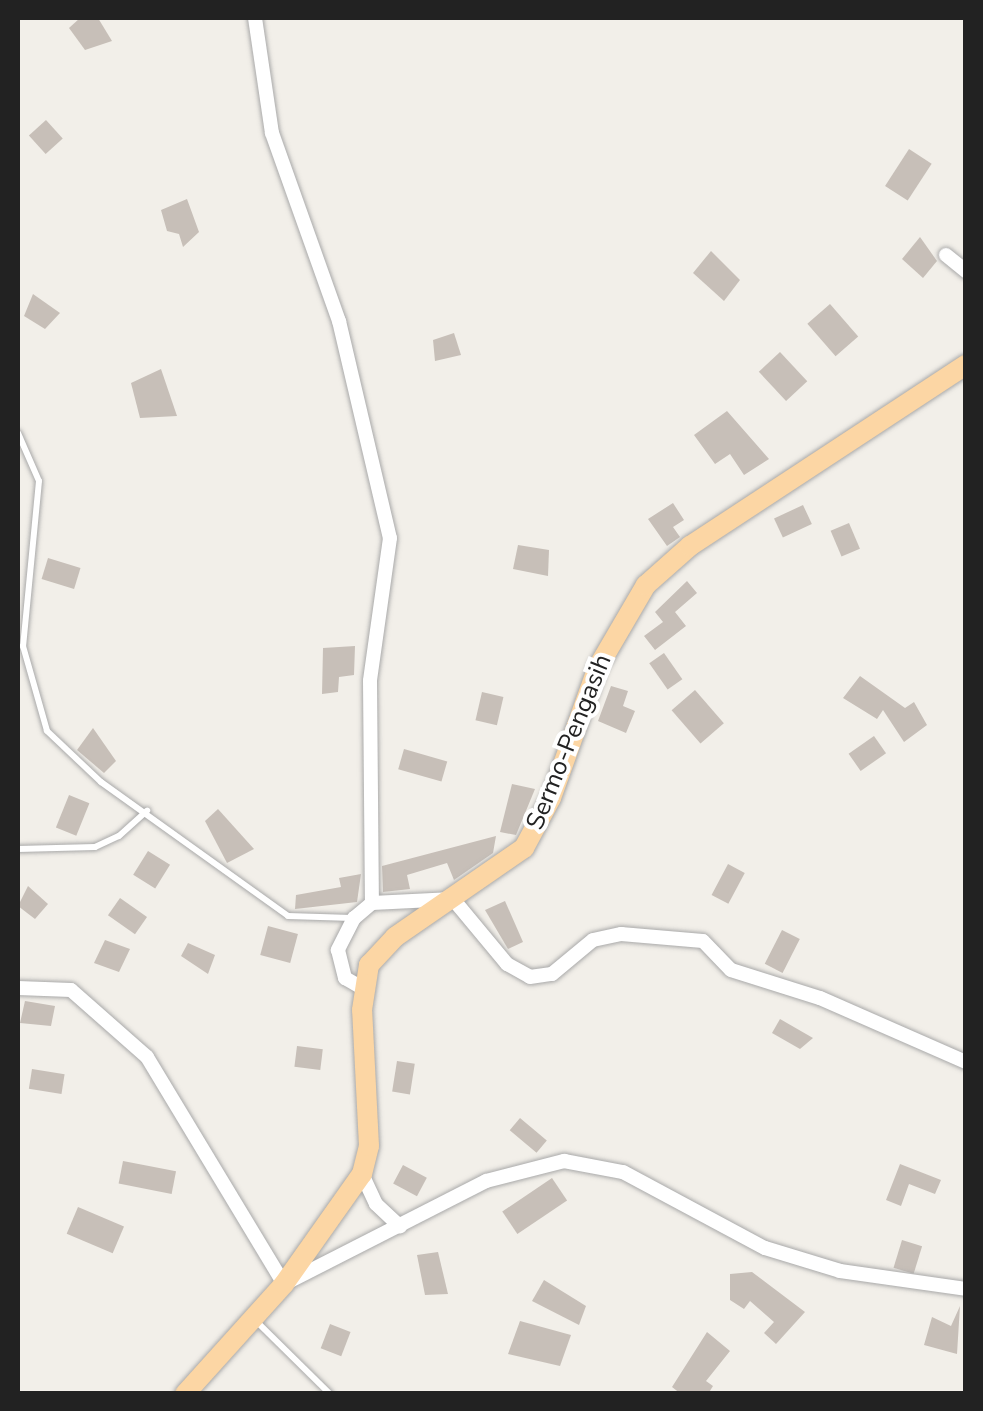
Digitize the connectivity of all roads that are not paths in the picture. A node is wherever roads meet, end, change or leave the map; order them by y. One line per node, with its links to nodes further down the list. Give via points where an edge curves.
1 (255, 18): 9 (street, via 272,132 338,321 390,538 370,681)
2 (946, 256): 3 (street)
3 (966, 271)
4 (966, 365): 8 (main road, Sermo-Pengasih, via 690,546 646,585 598,667 541,822 502,869)
5 (18, 433): 6 (lane, via 39,481 23,646 47,731 101,782)
6 (146, 811): 7 (lane, via 120,836 95,846); 10 (lane, via 288,916)
7 (18, 848)
8 (453, 900): 9 (street); 12 (main road, Sermo-Pengasih, via 379,951); 13 (street, via 507,964 530,977 552,974 593,940 621,934 703,941 731,970 820,998)
9 (372, 903): 10 (street)
10 (354, 918): 12 (street, via 338,950 339,964)
11 (18, 988): 16 (street, via 71,990 148,1057)
12 (362, 988): 14 (main road, via 370,1120)
13 (966, 1062)
14 (362, 1174): 15 (street, via 376,1204); 16 (main road)
15 (400, 1226): 16 (street); 17 (street, via 518,1168 593,1163 663,1190 703,1220 764,1248 840,1271)
16 (284, 1284): 18 (main road)
17 (966, 1289)
18 (254, 1318): 19 (main road); 20 (lane)
19 (184, 1394)
20 (330, 1394)

